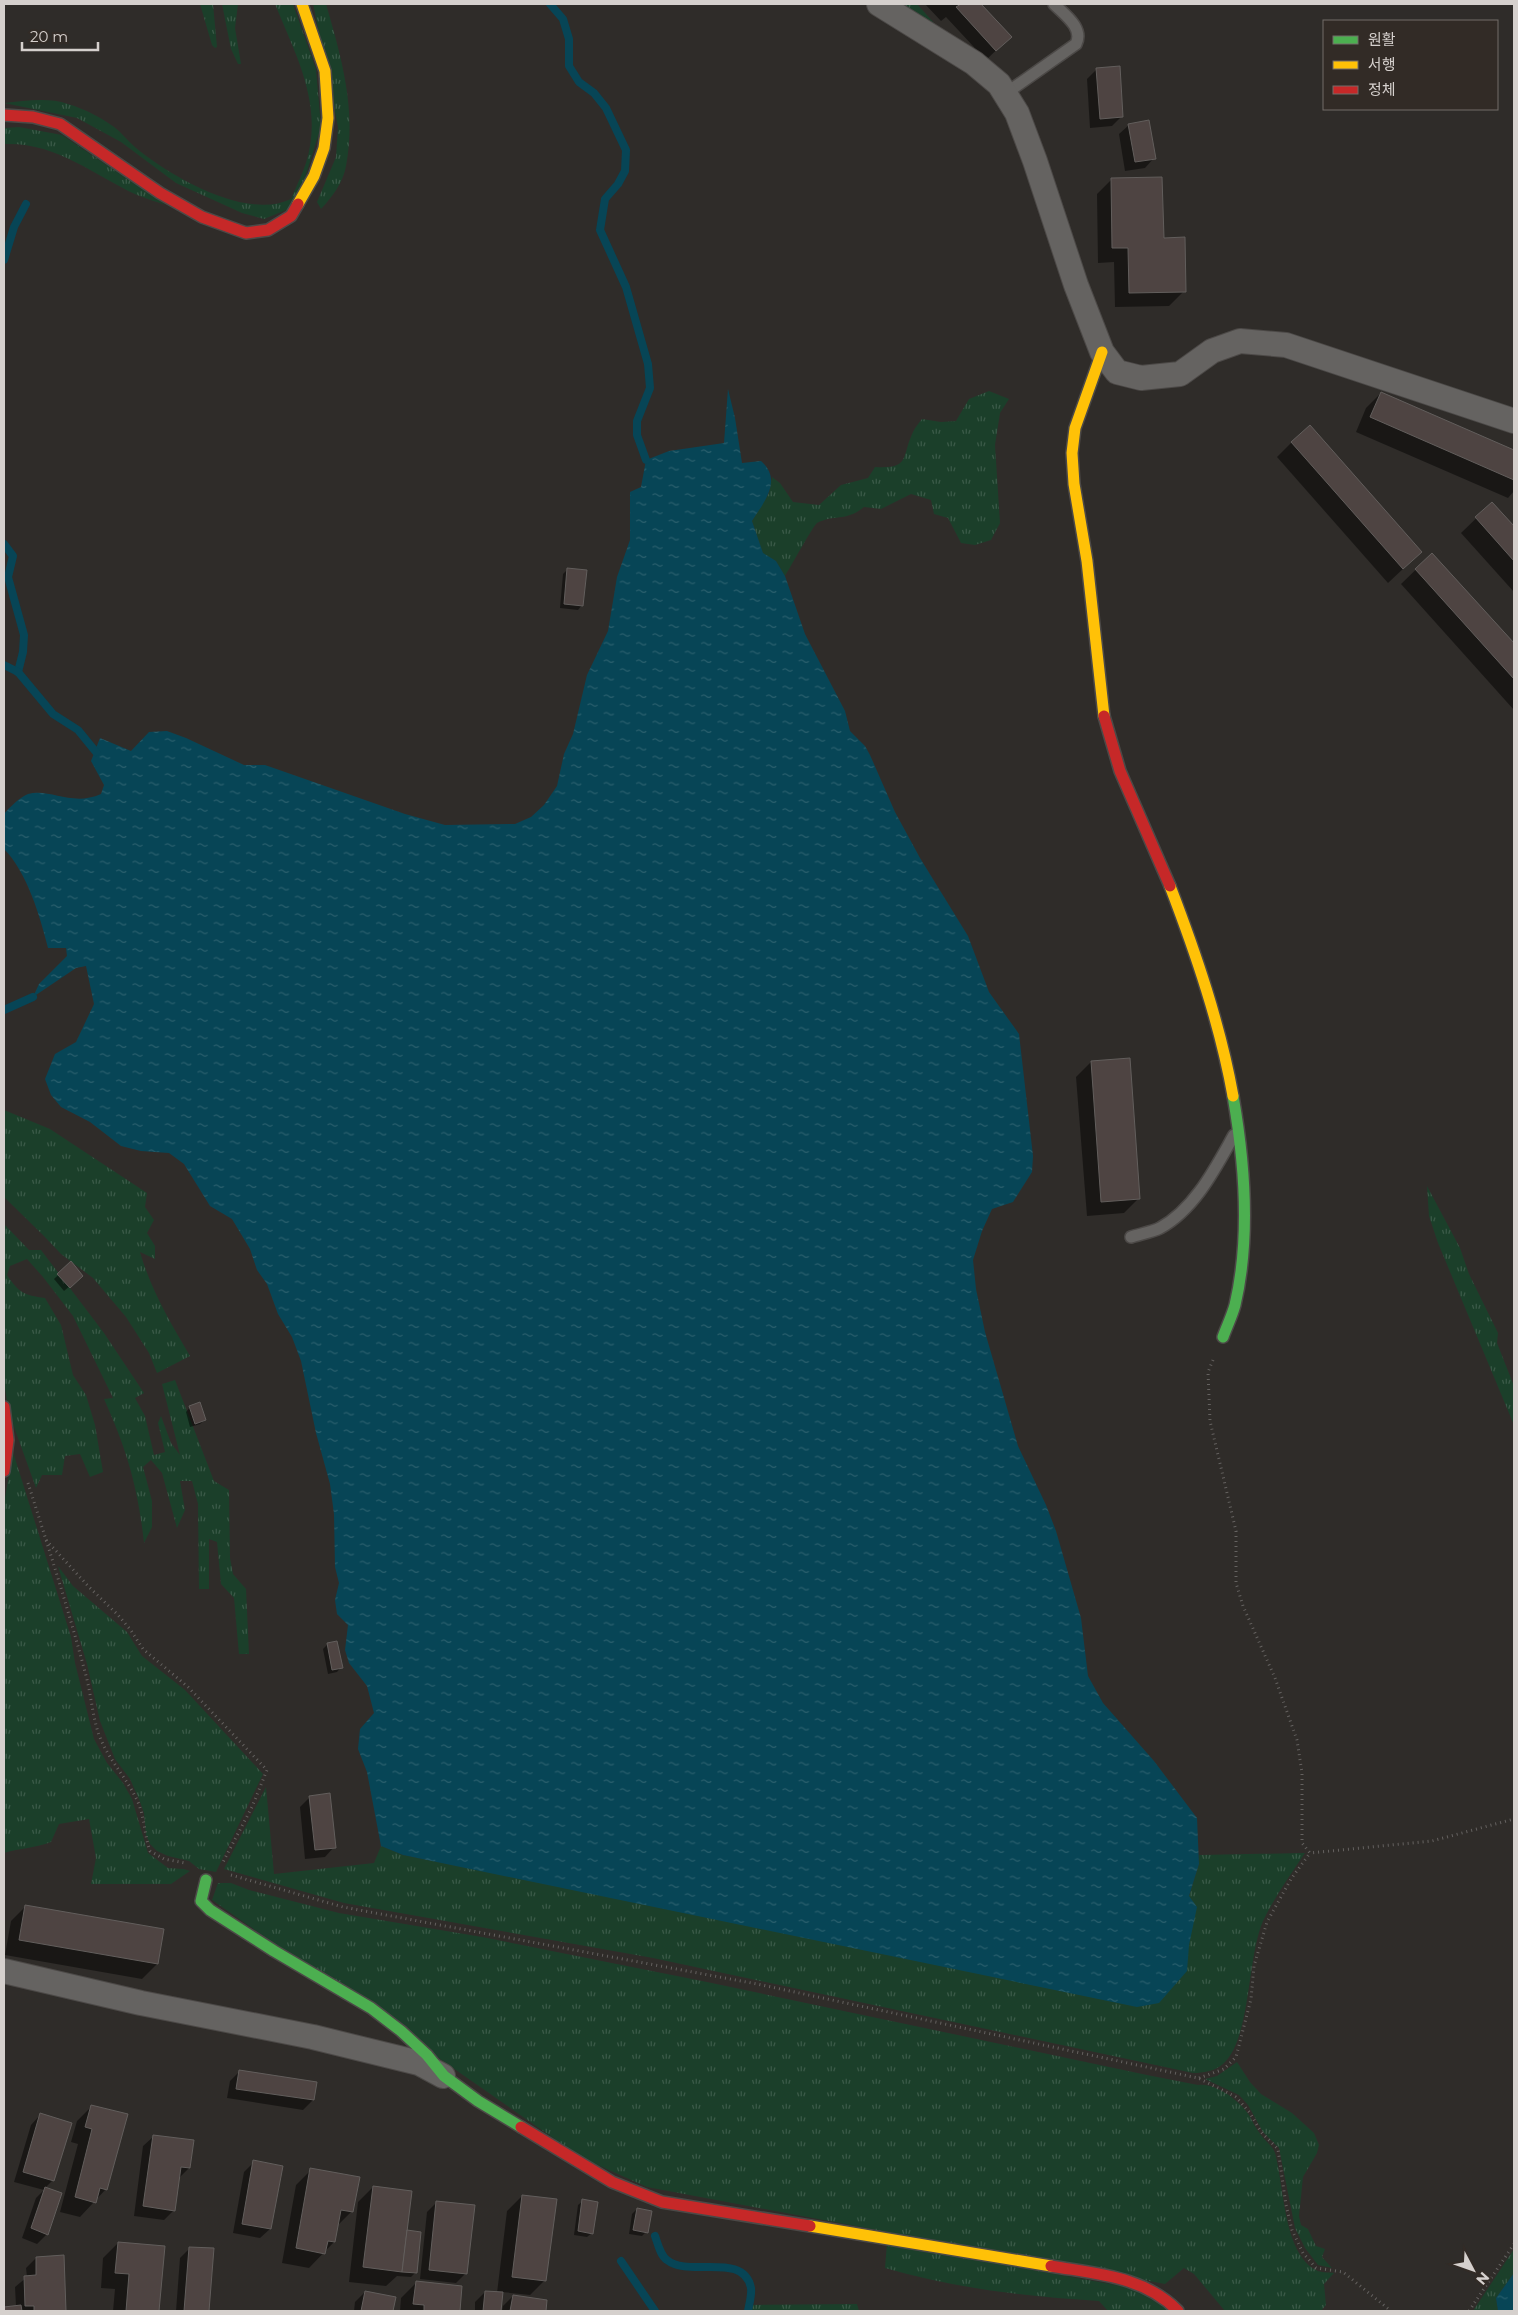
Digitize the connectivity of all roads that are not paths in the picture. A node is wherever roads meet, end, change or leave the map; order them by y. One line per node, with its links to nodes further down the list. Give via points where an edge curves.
1 (302, 4): 5 (street, via 325,70 328,118 324,148 314,176 290,216 268,230 246,233 202,217 160,193 60,124 33,116)
2 (879, 4): 4 (street, via 974,62 999,84)
3 (1054, 4): 4 (lane, via 1078,29 1076,44)
4 (1005, 94): 6 (street, via 1017,114 1032,153)
5 (4, 115)
6 (1102, 352): 7 (street, via 1117,372 1141,378 1180,374 1212,351 1240,341 1286,345); 8 (street, via 1073,440 1074,480 1087,561 1103,716 1116,760 1160,862 1204,985 1224,1057)
7 (1514, 421)
8 (1237, 1129): 9 (lane, via 1221,1159 1177,1217 1159,1229); 10 (street, via 1243,1167 1244,1236 1236,1302)
9 (1131, 1237)
10 (1223, 1337)
11 (4, 1407): 12 (street, via 8,1440)
12 (4, 1471)
13 (206, 1880): 15 (street, via 201,1900 210,1910 371,2008 401,2031)
14 (4, 1972): 15 (street, via 313,2037 419,2063)
15 (444, 2076): 16 (street, via 478,2101 612,2182 662,2202 1127,2281 1157,2293)
16 (1178, 2311)

